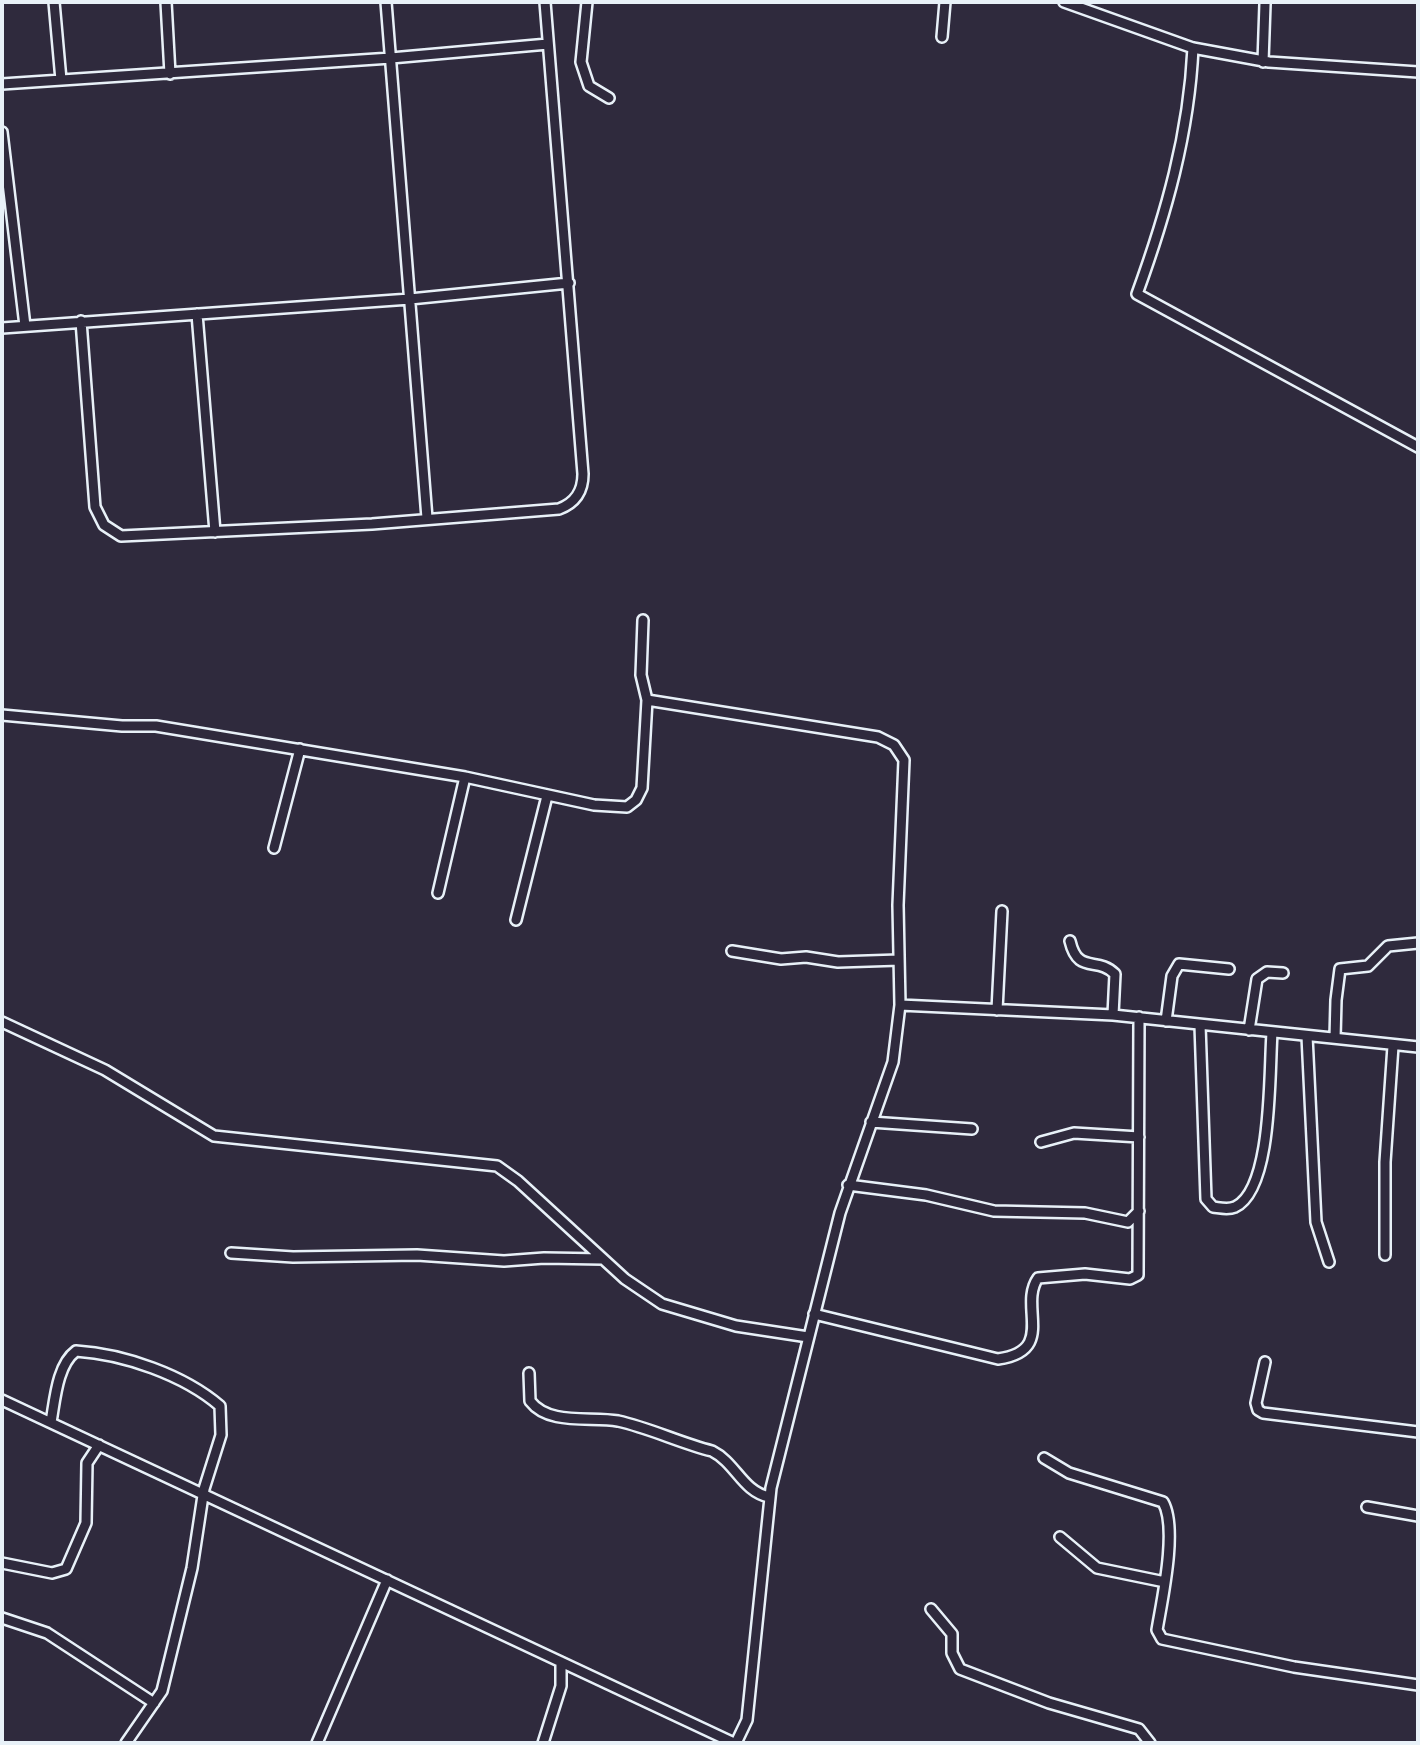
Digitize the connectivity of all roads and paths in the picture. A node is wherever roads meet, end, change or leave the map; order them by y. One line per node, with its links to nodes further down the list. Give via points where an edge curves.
1 (54, 2): 16 (street)
2 (166, 2): 15 (street)
3 (386, 2): 12 (street)
4 (545, 2): 10 (street)
5 (587, 2): 18 (street, via 581,62 589,86)
6 (945, 2): 9 (street)
7 (1064, 2): 11 (street)
8 (1265, 4): 13 (street)
9 (942, 37)
10 (548, 44): 12 (street); 20 (street)
11 (1193, 48): 13 (street); 26 (street, via 1179,159 1165,217 1137,294)
12 (391, 58): 15 (street); 21 (street)
13 (1263, 62): 14 (street)
14 (1418, 72)
15 (170, 74): 16 (street)
16 (61, 80): 17 (street)
17 (2, 84)
18 (609, 98)
19 (2, 132): 24 (street)
20 (569, 283): 21 (street); 27 (street, via 583,474 578,496 559,509)
21 (410, 299): 22 (street); 27 (street)
22 (197, 314): 23 (street); 28 (street)
23 (81, 321): 24 (street); 28 (street, via 98,517 112,532 131,537)
24 (25, 326): 25 (street)
25 (2, 328)
26 (1418, 447)
27 (427, 518): 28 (street)
28 (215, 532)
29 (643, 620): 30 (street, via 642,675)
30 (647, 699): 34 (street, via 642,788 636,800 627,807 612,808); 42 (street, via 877,737 894,745 904,760 906,780)
31 (2, 715): 32 (street, via 156,726)
32 (300, 748): 33 (street); 35 (street)
33 (466, 777): 34 (street); 36 (street)
34 (547, 796): 38 (street)
35 (274, 848)
36 (438, 892)
37 (1002, 911): 46 (street)
38 (516, 920)
39 (1070, 941): 47 (street, via 1079,961 1115,974)
40 (1418, 943): 55 (street, via 1388,946 1368,966 1340,969)
41 (732, 951): 42 (street, via 781,959)
42 (899, 960): 45 (street)
43 (1229, 969): 49 (street, via 1179,964 1172,976)
44 (1283, 973): 52 (street, via 1266,972 1257,979)
45 (900, 1005): 46 (street); 58 (street, via 893,1062)
46 (997, 1010): 47 (street)
47 (1113, 1015): 48 (street)
48 (1139, 1017): 49 (street); 60 (street)
49 (1166, 1021): 51 (street)
50 (2, 1022): 66 (street, via 105,1070 214,1136 504,1169)
51 (1200, 1025): 52 (street); 53 (street, via 1206,1199 1213,1207 1230,1209 1238,1206 1262,1166)
52 (1250, 1030): 53 (street)
53 (1272, 1033): 54 (street)
54 (1307, 1036): 55 (street); 67 (street, via 1316,1222)
55 (1335, 1038): 56 (street)
56 (1393, 1046): 57 (street); 65 (street, via 1385,1162)
57 (1418, 1047)
58 (871, 1122): 59 (street); 62 (street)
59 (972, 1129)
60 (1139, 1137): 61 (street, via 1074,1133); 63 (street)
61 (1041, 1142)
62 (848, 1185): 63 (street, via 926,1195 994,1211 1085,1213 1128,1222); 68 (street)
63 (1139, 1211): 68 (street, via 1138,1275 1130,1279 1085,1274 1038,1278 1033,1294 1034,1328 1027,1346 1007,1358 998,1360)
64 (231, 1253): 66 (street, via 504,1261)
65 (1385, 1255)
66 (603, 1259): 69 (street, via 625,1279 680,1312)
67 (1329, 1262)
68 (814, 1314): 69 (street)
69 (808, 1337): 78 (street)
70 (1265, 1362): 74 (street, via 1256,1407 1263,1413)
71 (529, 1374): 78 (street, via 530,1401 543,1412 616,1421 712,1451 752,1491)
72 (2, 1400): 73 (street)
73 (51, 1422): 75 (street); 77 (street, via 58,1384 76,1351 172,1376 220,1406 221,1434)
74 (1418, 1432)
75 (99, 1445): 77 (street); 82 (street, via 87,1463 86,1523 66,1569 52,1573)
76 (1044, 1458): 84 (street, via 1069,1473 1163,1502 1168,1534)
77 (203, 1496): 83 (street); 89 (street, via 192,1568 164,1683)
78 (769, 1497): 93 (street, via 747,1720)
79 (1367, 1507): 80 (street)
80 (1418, 1516)
81 (1060, 1536): 84 (street, via 1097,1568)
82 (2, 1563)
83 (387, 1580): 87 (street); 91 (street)
84 (1165, 1582): 88 (street, via 1157,1630 1162,1639 1282,1665)
85 (931, 1609): 94 (street, via 952,1634 952,1653 960,1669 1049,1703 1139,1729)
86 (2, 1618): 89 (street, via 47,1633)
87 (561, 1662): 92 (street, via 561,1686); 93 (street)
88 (1418, 1685)
89 (154, 1703): 90 (street)
90 (126, 1743)
91 (317, 1743)
92 (543, 1743)
93 (735, 1743)
94 (1150, 1743)

